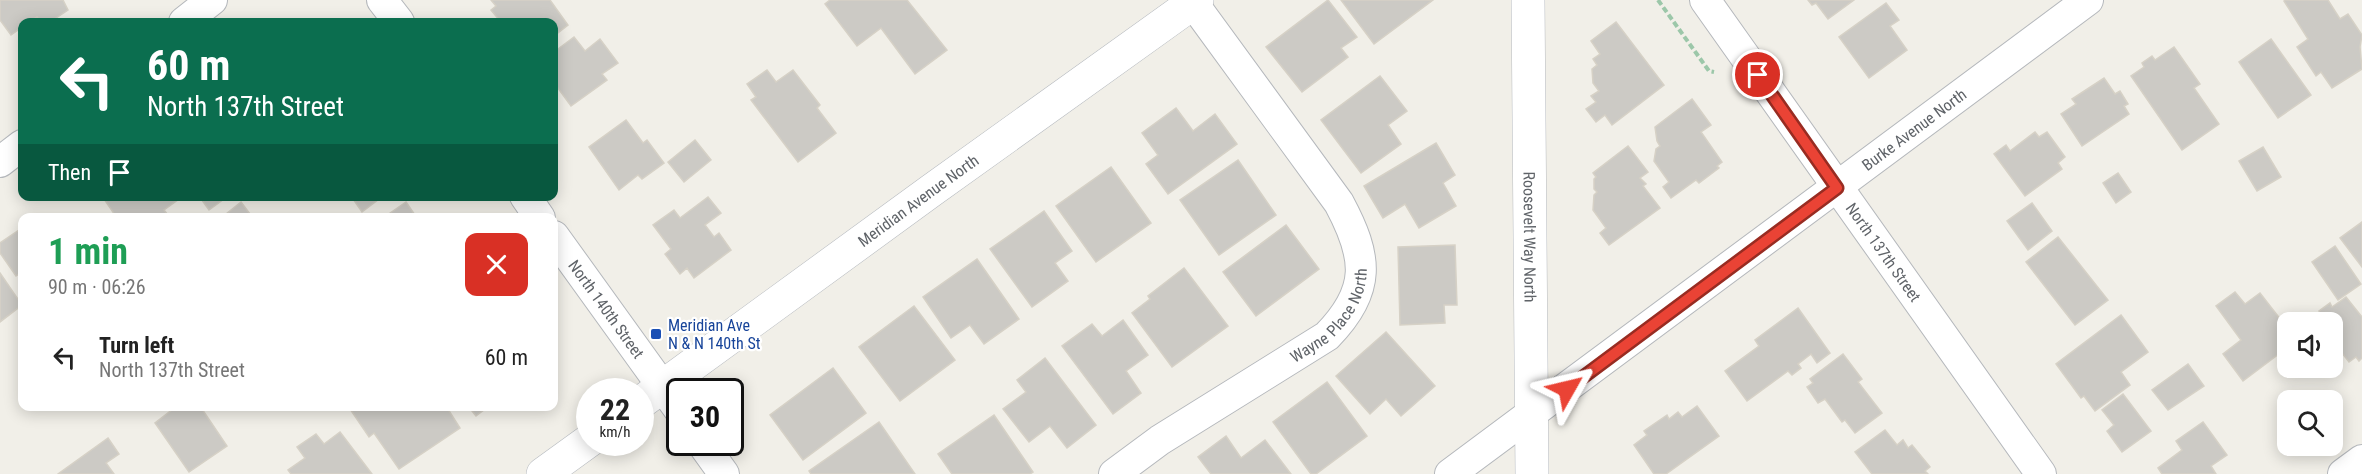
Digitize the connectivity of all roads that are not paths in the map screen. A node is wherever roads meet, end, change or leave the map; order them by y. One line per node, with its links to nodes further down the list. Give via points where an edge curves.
1 (212, 0): 7 (street)
2 (382, 0): 8 (street)
3 (1528, 0): 14 (street, Roosevelt Way North)
4 (1705, 0): 11 (street, North 137th Street)
5 (2088, 0): 11 (street, Burke Avenue North)
6 (1195, 2): 13 (street, Meridian Avenue North, via 932,190); 20 (street, Wayne Place North, via 1339,203 1361,256 1360,288 1343,319 1327,336 1160,440)
7 (189, 18)
8 (396, 18)
9 (18, 148): 10 (street)
10 (0, 162)
11 (1837, 188): 14 (street, Burke Avenue North); 23 (street, North 137th Street)
12 (558, 242): 13 (street, North 140th Street)
13 (661, 400)
14 (1530, 417): 21 (street, Burke Avenue North); 22 (street, Roosevelt Way North)
15 (576, 450): 18 (street)
16 (711, 456): 19 (street)
17 (2362, 460): 24 (street)
18 (543, 474)
19 (723, 474)
20 (1114, 474)
21 (1450, 474)
22 (1532, 474)
23 (2041, 474)
24 (2343, 474)

